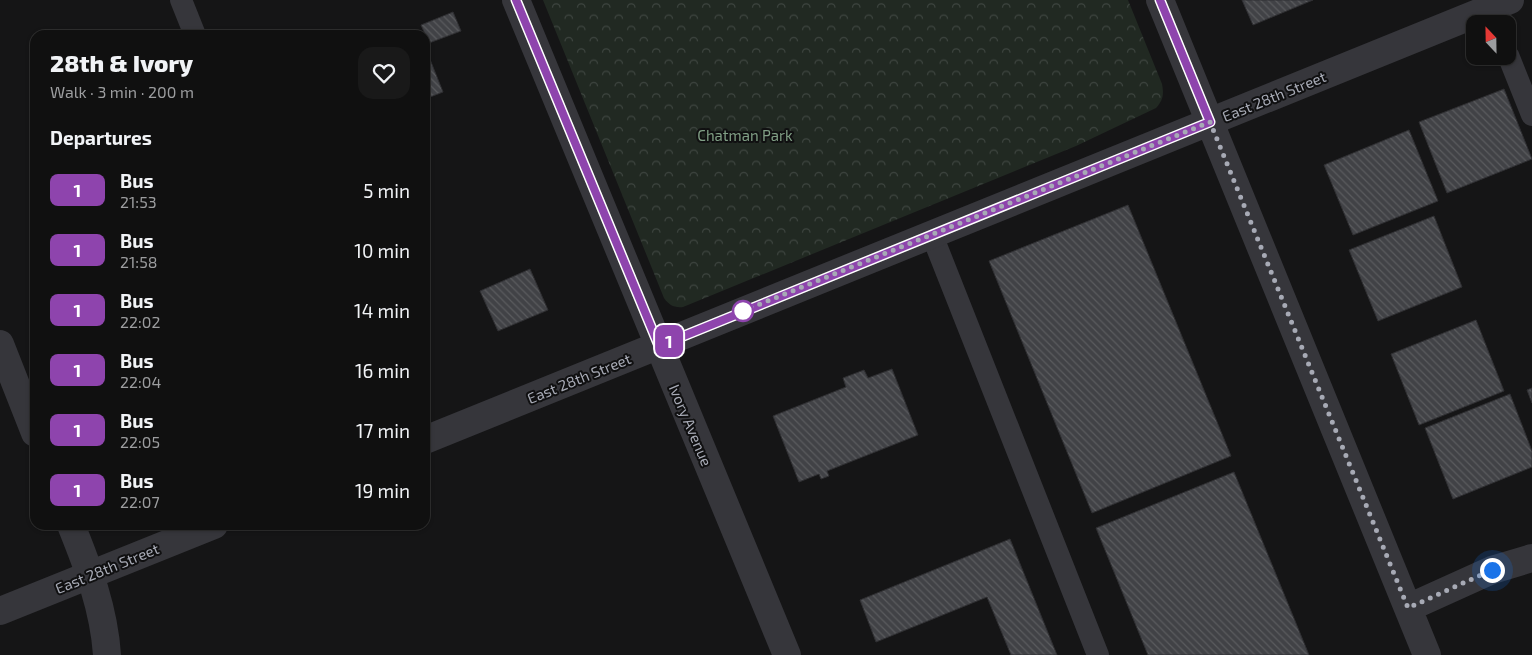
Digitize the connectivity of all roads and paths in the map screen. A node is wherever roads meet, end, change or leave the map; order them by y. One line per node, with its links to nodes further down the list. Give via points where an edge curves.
1 (181, 0): 5 (lane)
2 (516, 0): 11 (street, Ivory Avenue)
3 (1160, 0): 8 (street)
4 (1498, 11): 8 (street, East 28th Street)
5 (193, 30)
6 (1512, 65): 7 (lane)
7 (1532, 115)
8 (1210, 122): 9 (street, East 28th Street); 18 (street)
9 (932, 234): 11 (street, East 28th Street); 22 (lane)
10 (0, 344): 12 (street)
11 (659, 346): 13 (street, East 28th Street); 21 (street, Ivory Avenue)
12 (30, 420)
13 (430, 438)
14 (74, 530): 17 (street)
15 (202, 530): 17 (street, East 28th Street)
16 (1532, 558): 18 (street, via 1492,570)
17 (91, 575): 19 (street, East 28th Street); 20 (street, via 103,620)
18 (1408, 608): 23 (street)
19 (0, 611)
20 (107, 655)
21 (787, 655)
22 (1098, 655)
23 (1427, 655)

